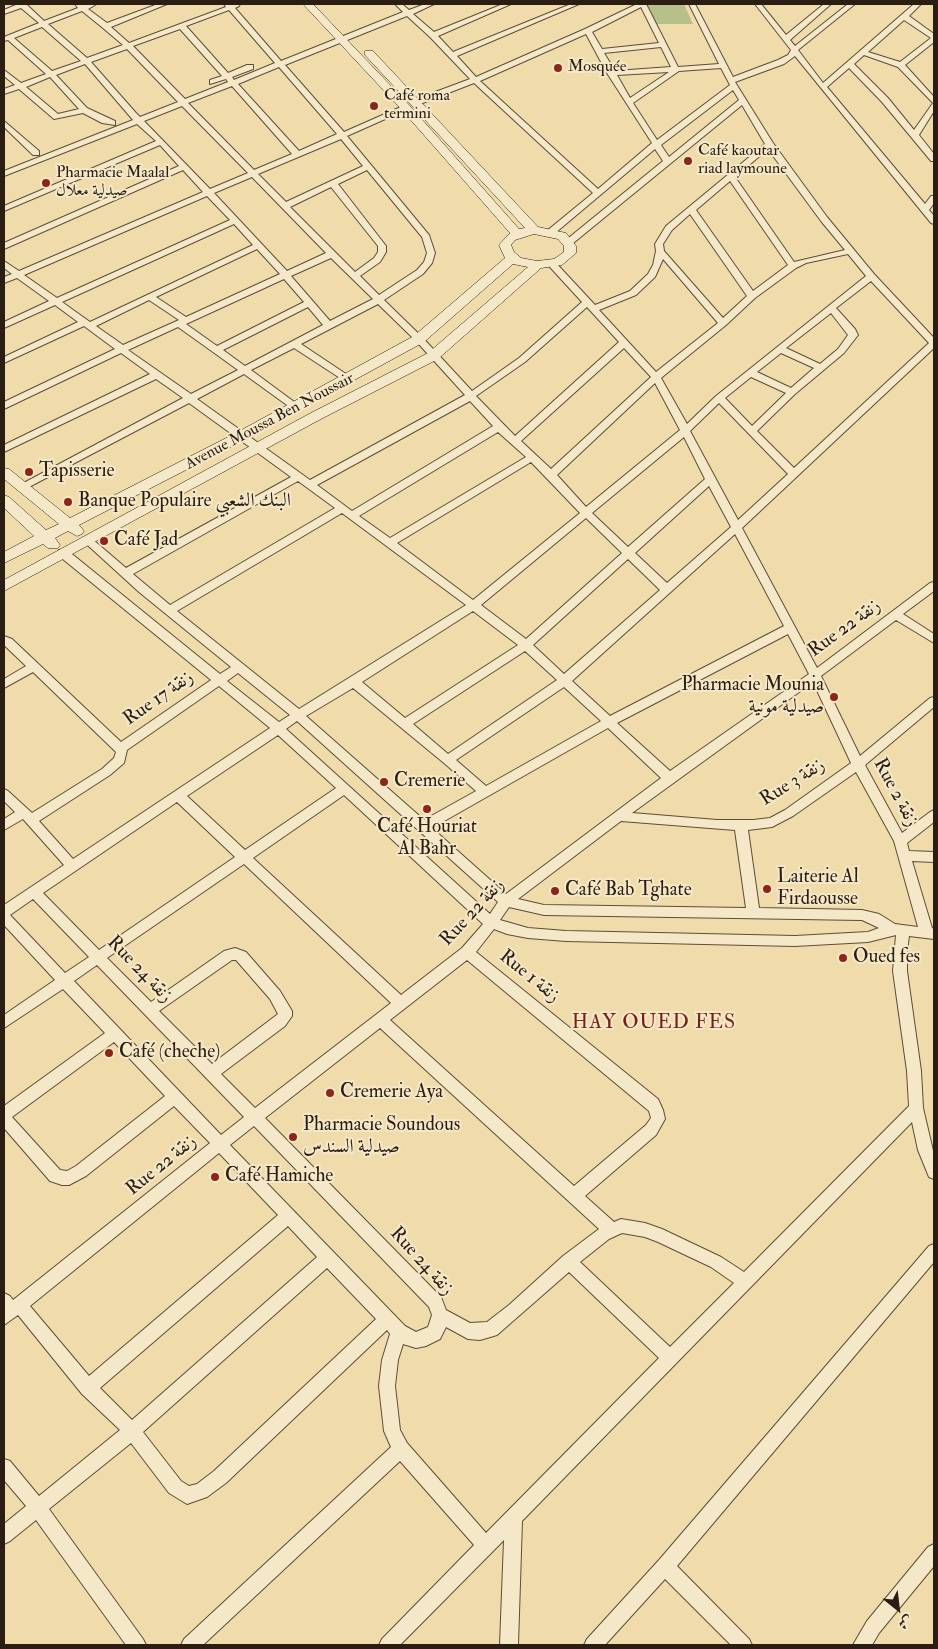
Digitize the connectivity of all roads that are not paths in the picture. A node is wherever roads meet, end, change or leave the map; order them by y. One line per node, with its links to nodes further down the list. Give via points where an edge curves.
1 (22, 4): 19 (street); 22 (street)
2 (94, 4): 17 (street)
3 (164, 4): 23 (street)
4 (308, 4): 28 (street)
5 (323, 4): 26 (street)
6 (411, 4): 18 (street)
7 (431, 4): 20 (street)
8 (508, 4): 27 (street)
9 (576, 4): 37 (street)
10 (642, 4): 25 (street); 33 (street)
11 (692, 4): 42 (street)
12 (828, 4): 30 (street)
13 (852, 4): 35 (street)
14 (918, 4): 21 (street)
15 (233, 5): 24 (street); 39 (street)
16 (762, 5): 30 (street)
17 (81, 6): 22 (street); 23 (street)
18 (400, 6): 20 (street); 26 (street)
19 (4, 12)
20 (409, 12): 26 (street); 27 (street)
21 (904, 16): 31 (street); 36 (street)
22 (44, 23): 29 (street); 38 (street)
23 (106, 26): 32 (street)
24 (182, 26): 32 (street); 47 (street)
25 (588, 31): 34 (street); 48 (street)
26 (350, 32): 28 (street); 57 (street)
27 (432, 35): 37 (street)
28 (338, 37): 39 (street); 60 (street)
29 (6, 38): 46 (street)
30 (786, 38): 35 (street)
31 (934, 38): 41 (street)
32 (127, 45): 38 (street); 54 (street)
33 (664, 46): 34 (street); 43 (street)
34 (599, 50): 45 (street)
35 (795, 50): 50 (street, via 781,62 738,76); 52 (street)
36 (861, 52): 40 (street); 41 (street)
37 (452, 55): 48 (street)
38 (86, 61): 46 (street); 62 (street)
39 (277, 61): 47 (street); 49 (street); 66 (street)
40 (850, 64): 52 (street); 65 (street)
41 (901, 65): 56 (street)
42 (723, 66): 43 (street); 50 (street)
43 (676, 70): 45 (street); 58 (street)
44 (4, 72): 51 (street)
45 (612, 73): 58 (street)
46 (51, 74): 51 (street); 61 (street)
47 (228, 76): 49 (street); 54 (street)
48 (475, 80): 57 (street); 80 (street)
49 (234, 83): 54 (street); 71 (street)
50 (732, 83): 55 (street); 69 (street)
51 (20, 86): 53 (street); 61 (street, via 57,117)
52 (823, 87): 86 (street)
53 (4, 92)
54 (181, 99): 62 (street); 77 (street)
55 (743, 100): 68 (street); 73 (street)
56 (934, 101)
57 (417, 102): 89 (street)
58 (629, 102): 69 (street)
59 (934, 105): 65 (street)
60 (406, 108): 66 (street); 91 (street)
61 (84, 110): 64 (street)
62 (136, 117): 64 (street); 67 (street); 76 (street)
63 (4, 123): 70 (street)
64 (112, 123): 70 (street)
65 (915, 135): 72 (street)
66 (343, 136): 71 (street); 74 (street)
67 (161, 142): 75 (street); 84 (street)
68 (769, 144): 78 (street); 96 (street)
69 (655, 145): 73 (street); 80 (street)
70 (36, 152): 76 (street)
71 (298, 155): 77 (street)
72 (934, 159)
73 (668, 162): 92 (street)
74 (368, 167): 79 (street); 110 (street, via 426,237 431,253 420,272)
75 (184, 168): 81 (street); 93 (street)
76 (4, 171)
77 (255, 174): 81 (street); 83 (street)
78 (730, 176): 85 (street); 102 (street)
79 (333, 184): 83 (street); 105 (street, via 382,246 377,260)
80 (598, 193): 90 (street)
81 (208, 194): 87 (street); 103 (street)
82 (934, 198): 86 (street)
83 (287, 206): 97 (street)
84 (4, 208)
85 (690, 209): 95 (street, via 661,238); 108 (street)
86 (925, 210): 88 (street)
87 (234, 221): 94 (street); 111 (street)
88 (934, 221)
89 (534, 230): 90 (street); 91 (street)
90 (551, 232): 92 (street)
91 (517, 234): 98 (street, via 505,245)
92 (569, 242): 100 (street, via 571,249 567,256)
93 (4, 246)
94 (257, 246): 104 (street); 109 (street)
95 (660, 251): 113 (street, via 652,276 638,289 617,301); 117 (street)
96 (851, 251): 102 (street); 106 (street)
97 (332, 254): 104 (street); 105 (street)
98 (512, 258): 101 (street); 120 (street, Avenue Moussa Ben Noussair)
99 (4, 264): 103 (street)
100 (552, 264): 101 (street); 113 (street, Rue 2 زنقة)
101 (537, 265): 127 (street, Avenue Moussa Ben Noussair)
102 (793, 266): 108 (street)
103 (18, 274): 107 (street); 111 (street)
104 (285, 274): 112 (street); 115 (street)
105 (355, 276): 110 (street)
106 (871, 276): 114 (street); 122 (street)
107 (4, 280)
108 (752, 296): 117 (street)
109 (150, 297): 115 (street); 116 (street)
110 (378, 300): 119 (street); 120 (street)
111 (56, 301): 116 (street); 118 (street)
112 (309, 302): 119 (street); 126 (street)
113 (590, 305): 121 (street, Rue 2 زنقة); 136 (street)
114 (831, 308): 125 (street); 129 (street, via 853,335 841,351)
115 (182, 322): 124 (street); 126 (street)
116 (88, 323): 124 (street); 128 (street)
117 (723, 323): 133 (street)
118 (4, 325)
119 (329, 326): 123 (street)
120 (419, 339): 127 (street); 134 (street, Avenue Moussa Ben Noussair)
121 (625, 342): 133 (street, Rue 2 زنقة); 145 (street)
122 (934, 343): 150 (street)
123 (294, 344): 130 (street); 134 (street)
124 (122, 349): 132 (street); 139 (street)
125 (780, 349): 129 (street); 131 (street)
126 (216, 350): 130 (street)
127 (433, 356): 136 (street); 146 (street, Avenue Moussa Ben Noussair)
128 (4, 360)
129 (821, 368): 135 (street)
130 (244, 370): 138 (street); 140 (street)
131 (750, 373): 135 (street); 137 (street)
132 (156, 375): 138 (street); 147 (street)
133 (656, 377): 142 (street, Rue 2 زنقة); 151 (street)
134 (346, 378): 140 (street, Avenue Moussa Ben Noussair)
135 (792, 392): 143 (street)
136 (470, 397): 141 (street); 154 (street)
137 (719, 398): 142 (street); 143 (street)
138 (190, 399): 144 (street); 155 (street)
139 (4, 406)
140 (294, 406): 144 (street, Avenue Moussa Ben Noussair)
141 (499, 427): 145 (street); 159 (street)
142 (685, 431): 153 (street, Rue 2 زنقة); 158 (street)
143 (752, 431): 150 (street)
144 (241, 436): 146 (street); 160 (street, Avenue Moussa Ben Noussair)
145 (514, 442): 148 (street)
146 (258, 448): 152 (street); 163 (street, Avenue Moussa Ben Noussair)
147 (4, 449)
148 (531, 458): 151 (street); 164 (street)
149 (4, 472): 155 (street)
150 (794, 474): 161 (street)
151 (551, 475): 158 (street)
152 (298, 478): 154 (street); 168 (street)
153 (710, 480): 161 (street, Rue 2 زنقة); 165 (street)
154 (308, 485): 157 (street)
155 (22, 486): 160 (street)
156 (4, 500): 162 (street)
157 (342, 509): 159 (street); 173 (street)
158 (586, 513): 165 (street); 172 (street)
159 (351, 516): 164 (street)
160 (69, 524): 162 (street, Avenue Moussa Ben Noussair); 163 (street)
161 (737, 527): 171 (street); 175 (street, Rue 2 زنقة)
162 (45, 537): 166 (street); 167 (street, Avenue Moussa Ben Noussair)
163 (87, 540): 166 (street, Avenue Moussa Ben Noussair); 168 (street)
164 (390, 543): 172 (street)
165 (627, 553): 171 (street); 178 (street)
166 (63, 554): 169 (street, Avenue Moussa Ben Noussair); 182 (street)
167 (4, 558)
168 (126, 573): 173 (street)
169 (4, 586)
170 (934, 586): 174 (street, Rue 22 زنقة)
171 (667, 590): 183 (street)
172 (473, 606): 178 (street); 184 (street)
173 (172, 610): 179 (street)
174 (896, 615): 176 (street); 181 (street, Rue 22 زنقة)
175 (790, 628): 181 (street, Rue 2 زنقة); 188 (street)
176 (934, 639)
177 (4, 640): 180 (street)
178 (526, 644): 183 (street); 189 (street)
179 (240, 666): 182 (street, Rue 17 زنقة); 187 (street)
180 (33, 667): 185 (street); 191 (street)
181 (815, 675): 193 (street, Rue 2 زنقة); 194 (street, Rue 22 زنقة)
182 (219, 680): 190 (street); 191 (street, Rue 17 زنقة)
183 (565, 680): 188 (street); 192 (street)
184 (354, 682): 187 (street); 189 (street)
185 (4, 684)
186 (934, 701): 193 (street, Rue 3 زنقة)
187 (298, 715): 190 (street); 204 (street)
188 (609, 722): 194 (street); 196 (street)
189 (405, 724): 192 (street)
190 (278, 729): 195 (street); 198 (street)
191 (121, 750): 200 (street, Rue 17 زنقة, via 120,760 106,772)
192 (448, 760): 196 (street)
193 (858, 764): 203 (street, Rue 3 زنقة, via 772,822); 205 (street, Rue 2 زنقة)
194 (669, 778): 201 (street, Rue 22 زنقة)
195 (345, 788): 208 (street); 215 (street)
196 (485, 792): 204 (street)
197 (4, 794): 200 (street)
198 (179, 796): 208 (street); 209 (street)
199 (934, 815): 205 (street)
200 (27, 816): 202 (street, Rue 17 زنقة); 209 (street)
201 (617, 816): 203 (street, Rue 3 زنقة); 211 (street, Rue 22 زنقة)
202 (4, 825)
203 (741, 825): 213 (street)
204 (423, 828): 211 (street)
205 (900, 841): 206 (street, Rue 2 زنقة)
206 (905, 856): 207 (street); 217 (street, Rue 2 زنقة)
207 (934, 857)
208 (246, 858): 219 (street); 221 (street)
209 (72, 866): 210 (street)
210 (34, 892): 212 (street); 219 (street, Rue 24 زنقة)
211 (506, 901): 213 (street, via 544,910); 215 (street, Rue 22 زنقة)
212 (4, 912)
213 (753, 914): 216 (street, via 862,915)
214 (4, 917): 220 (street)
215 (490, 922): 216 (street, via 528,933 566,936 786,940 862,938); 218 (street, Rue 22 زنقة)
216 (898, 930): 217 (street); 228 (street)
217 (931, 934)
218 (467, 952): 221 (street, Rue 22 زنقة); 234 (street, Rue 1 زنقة, via 653,1104 656,1110 658,1119 651,1130)
219 (99, 958): 220 (street); 222 (street, Rue 24 زنقة)
220 (65, 981): 224 (street); 225 (street)
221 (401, 1004): 223 (street, Rue 22 زنقة)
222 (150, 1010): 226 (street, Rue 24 زنقة); 226 (street, via 229,955 241,956 275,995 285,1016)
223 (381, 1020): 231 (street, Rue 22 زنقة); 234 (street)
224 (4, 1022)
225 (115, 1034): 227 (street); 229 (street)
226 (212, 1073): 231 (street, Rue 24 زنقة)
227 (175, 1097): 230 (street, via 69,1178 55,1176); 232 (street)
228 (916, 1108): 233 (street, via 925,1150); 240 (street)
229 (4, 1114)
230 (4, 1118)
231 (255, 1118): 232 (street, Rue 22 زنقة); 242 (street, Rue 24 زنقة, via 435,1302)
232 (220, 1144): 235 (street); 241 (street, Rue 22 زنقة)
233 (934, 1172)
234 (575, 1195): 236 (street)
235 (288, 1216): 238 (street); 246 (street)
236 (612, 1230): 239 (street); 240 (street, via 626,1226 645,1230 702,1254)
237 (934, 1251): 255 (street)
238 (328, 1257): 243 (street); 247 (street)
239 (568, 1262): 242 (street, via 491,1329 468,1331); 245 (street)
240 (745, 1280): 245 (street)
241 (10, 1308): 246 (street)
242 (440, 1315): 244 (street, Rue 24 زنقة, via 439,1325 426,1338 407,1338)
243 (387, 1319): 244 (street); 247 (street, via 220,1477 201,1491 187,1495 175,1487)
244 (399, 1332): 248 (street, via 390,1360 387,1386 392,1431)
245 (670, 1358): 251 (street)
246 (88, 1388): 247 (street)
247 (132, 1430): 250 (street)
248 (401, 1449): 253 (street); 257 (street)
249 (4, 1467): 250 (street)
250 (36, 1507): 252 (street); 256 (street)
251 (513, 1519): 253 (street); 259 (street)
252 (4, 1535)
253 (486, 1546): 258 (street)
254 (934, 1553): 262 (street)
255 (665, 1566): 260 (street); 261 (street)
256 (137, 1645)
257 (190, 1645)
258 (388, 1645)
259 (509, 1645)
260 (593, 1645)
261 (743, 1645)
262 (862, 1645)

